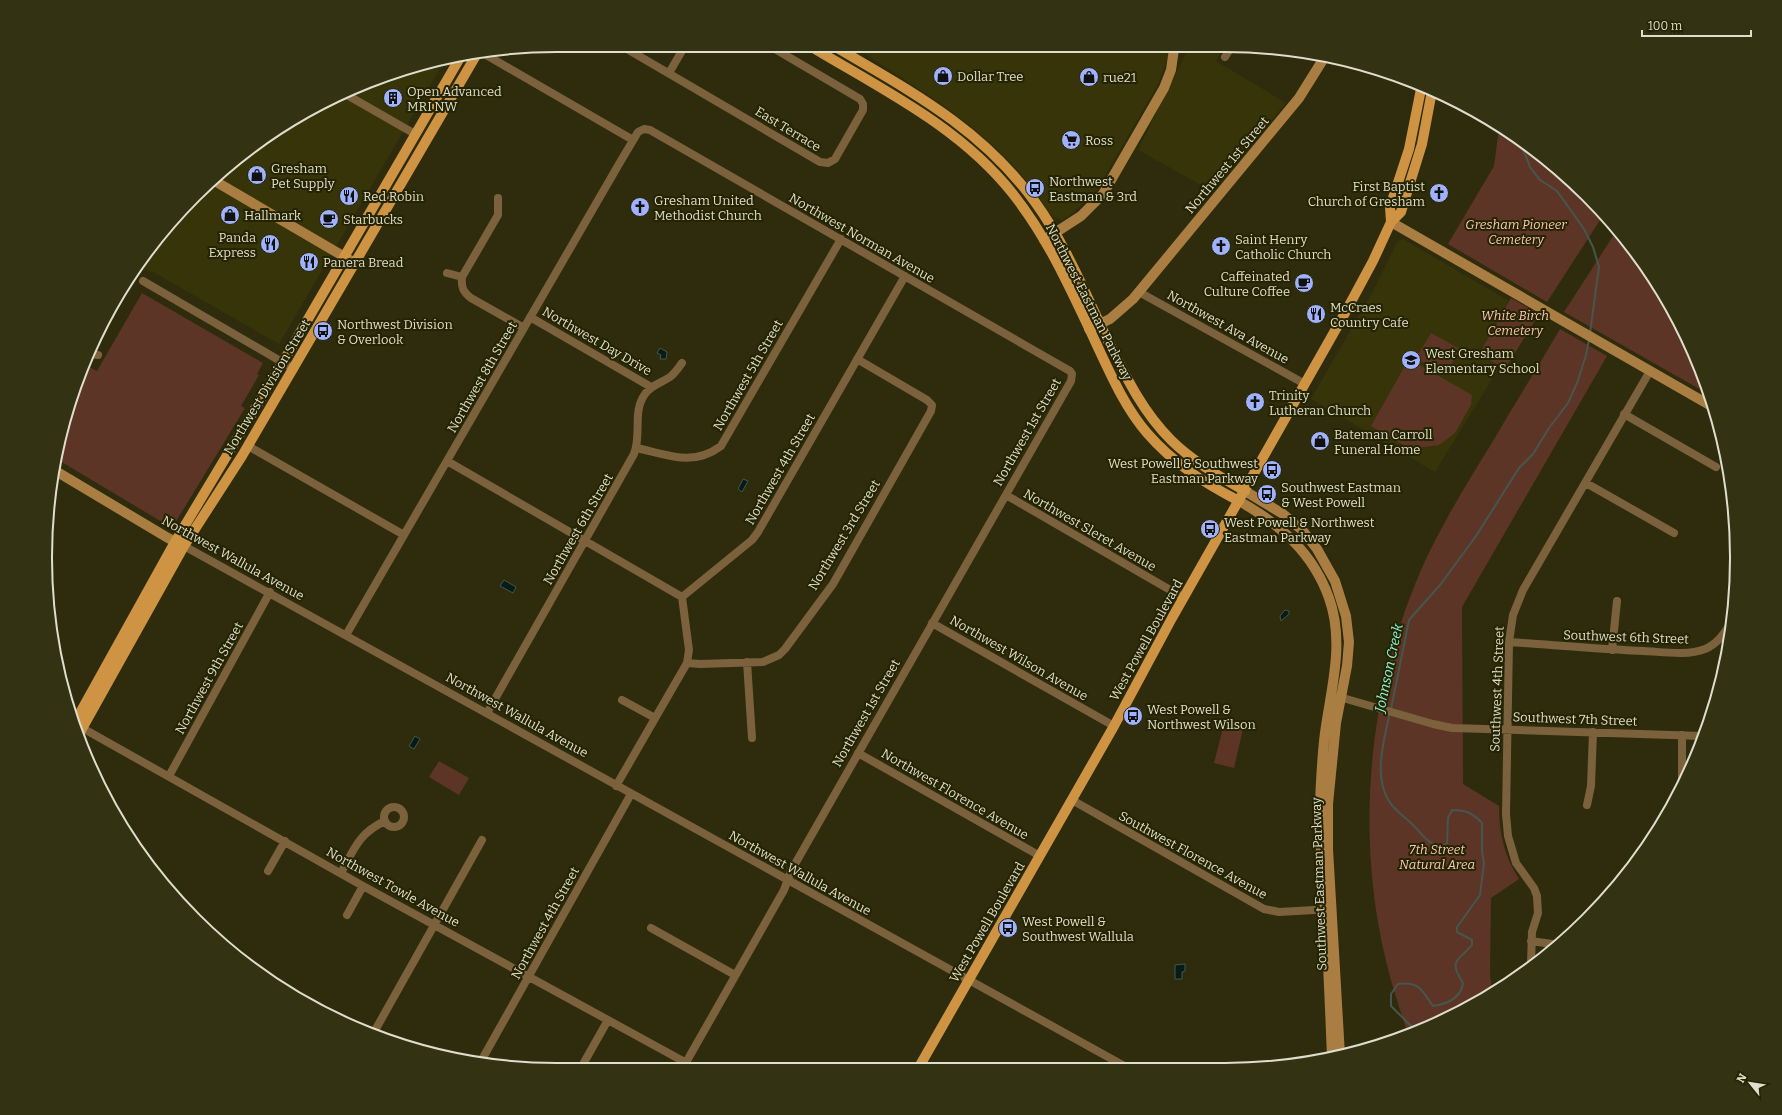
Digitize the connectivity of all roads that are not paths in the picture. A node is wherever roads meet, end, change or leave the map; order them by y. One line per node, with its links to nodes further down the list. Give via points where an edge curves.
1 (632, 52): 13 (street, East Terrace)
2 (681, 52): 13 (street)
3 (780, 52): 13 (street, East Terrace, via 860,99 863,104 863,110 835,159 828,163 820,162)
4 (820, 52): 25 (main road, Northwest Eastman Parkway, via 952,133 1003,182)
5 (844, 52): 23 (main road, Northwest Eastman Parkway, via 939,109 972,134 1012,173)
6 (1174, 52): 23 (street, via 1171,70 1164,88 1103,194 1081,216)
7 (1228, 52): 9 (street)
8 (489, 57): 19 (street)
9 (1225, 58)
10 (474, 59): 27 (main road, Northwest Division Street)
11 (1322, 62): 32 (street, Northwest 1st Street, via 1299,98)
12 (456, 63): 18 (main road, Northwest Division Street)
13 (669, 73)
14 (1421, 91): 22 (main road, West Powell Boulevard, via 1409,149 1390,208)
15 (1431, 96): 22 (main road, West Powell Boulevard, via 1422,144 1411,181 1401,212)
16 (350, 97): 18 (street)
17 (638, 132): 19 (street, Northwest 8th Street); 24 (street, Northwest Norman Avenue, via 650,130)
18 (415, 134): 26 (main road, Northwest Division Street)
19 (633, 140): 33 (street, Northwest 8th Street)
20 (218, 183): 26 (street)
21 (498, 198): 30 (street, via 498,215)
22 (1391, 222): 41 (street); 43 (main road, West Powell Boulevard, via 1361,285)
23 (1055, 233): 25 (street); 34 (main road, Northwest Eastman Parkway)
24 (841, 239): 29 (street, Northwest Norman Avenue); 48 (street, Northwest 5th Street, via 721,446 706,455 689,459)
25 (1044, 240): 36 (main road, Northwest Eastman Parkway)
26 (344, 257): 27 (street); 38 (main road, Northwest Division Street)
27 (355, 263): 40 (main road, Northwest Division Street)
28 (447, 273): 30 (street)
29 (905, 276): 37 (street, Northwest 4th Street); 42 (street, Northwest Norman Avenue)
30 (462, 277): 35 (street, Northwest Day Drive, via 464,293)
31 (143, 281): 38 (street)
32 (1139, 292): 34 (street, Northwest 1st Street, via 1118,312); 43 (street, Northwest Ava Avenue)
33 (530, 317): 35 (street, Northwest 8th Street); 44 (street, Northwest Day Drive)
34 (1100, 324): 36 (street, Northwest 1st Street); 53 (main road, Northwest Eastman Parkway, via 1148,414 1191,457)
35 (524, 328): 49 (street, Northwest 8th Street)
36 (1089, 329): 55 (main road, Northwest Eastman Parkway, via 1124,400 1147,432 1192,474)
37 (857, 359): 61 (street, Northwest 4th Street, via 758,532 752,540); 69 (street, Northwest 3rd Street, via 927,400 932,405 931,411 832,584 782,652 763,662)
38 (283, 362): 40 (street); 59 (main road, Northwest Division Street)
39 (682, 363): 44 (street, Northwest 6th Street, via 671,376)
40 (294, 369): 47 (main road, Northwest Division Street)
41 (1650, 371): 45 (street); 46 (street, Southwest 4th Street)
42 (1072, 374): 54 (street, Northwest 1st Street, via 1071,381)
43 (1305, 384): 53 (main road, West Powell Boulevard)
44 (651, 387): 48 (street, Northwest 6th Street, via 644,395 638,410)
45 (1705, 403)
46 (1624, 414): 50 (street); 52 (street, Southwest 4th Street)
47 (248, 446): 57 (street); 59 (main road, Northwest Division Street)
48 (637, 448): 58 (street, Northwest 6th Street)
49 (447, 461): 57 (street, Northwest 8th Street); 58 (street)
50 (1716, 467)
51 (59, 473): 59 (street, Northwest Wallula Avenue)
52 (1586, 483): 56 (street); 67 (street, Southwest 4th Street, via 1523,590 1513,615)
53 (1245, 491): 55 (main road, West Powell Boulevard); 71 (street, Southwest Eastman Parkway, via 1277,510 1303,531 1331,572 1341,597 1348,631 1347,666)
54 (1006, 495): 62 (street, Northwest Sleret Avenue); 64 (street, Northwest 1st Street)
55 (1239, 501): 62 (main road, West Powell Boulevard); 71 (street, Southwest Eastman Parkway, via 1287,534 1309,559 1322,581 1330,599 1336,632)
56 (1674, 533)
57 (404, 535): 65 (street, Northwest 8th Street)
58 (585, 540): 61 (street); 73 (street, Northwest 6th Street)
59 (180, 544): 60 (street, Northwest Wallula Avenue); 75 (main road, Northwest Division Street)
60 (270, 592): 65 (street, Northwest Wallula Avenue); 85 (street, Northwest 9th Street)
61 (682, 597): 70 (street, via 689,650)
62 (1184, 598): 76 (main road, West Powell Boulevard)
63 (1617, 600): 68 (street)
64 (932, 623): 76 (street, Northwest Wilson Avenue); 83 (street, Northwest 1st Street)
65 (346, 635): 73 (street, Northwest Wallula Avenue)
66 (1724, 635): 68 (street, Southwest 6th Street, via 1698,651 1680,653)
67 (1509, 642): 68 (street, Southwest 6th Street); 78 (street, Southwest 4th Street)
68 (1612, 650)
69 (747, 662): 70 (street, Northwest 3rd Street); 82 (street)
70 (686, 663): 74 (street)
71 (1336, 696): 78 (street, Southwest 7th Street, via 1452,728); 98 (street, Southwest Eastman Parkway, via 1324,748 1320,804 1320,841)
72 (622, 700): 74 (street)
73 (487, 713): 86 (street, Northwest Wallula Avenue)
74 (655, 718): 86 (street)
75 (80, 723)
76 (1114, 726): 88 (main road, West Powell Boulevard)
77 (82, 729): 85 (street, Northwest Towle Avenue)
78 (1507, 729): 79 (street, Southwest 7th Street); 102 (street, Southwest 4th Street, via 1508,836 1516,863 1537,896 1538,913)
79 (1593, 732): 80 (street, Southwest 7th Street); 89 (street, via 1591,786)
80 (1682, 735): 81 (street, Southwest 7th Street); 84 (street)
81 (1697, 736)
82 (752, 738)
83 (858, 753): 93 (street, Northwest Florence Avenue); 96 (street, Northwest 1st Street)
84 (1682, 772)
85 (169, 776): 92 (street, Northwest Towle Avenue)
86 (616, 786): 87 (street, Northwest Wallula Avenue)
87 (631, 794): 96 (street, Northwest Wallula Avenue); 106 (street, Northwest 4th Street)
88 (1072, 800): 93 (main road, West Powell Boulevard); 98 (street, Southwest Florence Avenue, via 1264,909 1279,912)
89 (1587, 804)
90 (385, 821): 95 (street, via 373,827 360,839)
91 (482, 840): 100 (street)
92 (285, 841): 94 (street); 95 (street, Northwest Towle Avenue)
93 (1040, 856): 107 (main road, West Powell Boulevard)
94 (268, 871)
95 (341, 873): 97 (street, Northwest Towle Avenue)
96 (787, 880): 105 (street, Northwest 1st Street, via 784,890); 107 (street, Northwest Wallula Avenue)
97 (363, 886): 99 (street); 100 (street, Northwest Towle Avenue)
98 (1328, 910): 110 (street, Southwest Eastman Parkway); 111 (street, Southwest Eastman Parkway)
99 (347, 914)
100 (434, 924): 106 (street, Northwest Towle Avenue); 109 (street)
101 (651, 928): 105 (street)
102 (1531, 941): 103 (street); 104 (street, Southwest 4th Street)
103 (1551, 944)
104 (1531, 960)
105 (735, 975): 115 (street, Northwest 1st Street)
106 (529, 977): 108 (street, Northwest Towle Avenue); 112 (street, Northwest 4th Street)
107 (969, 980): 116 (main road, West Powell Boulevard); 117 (street, Northwest Wallula Avenue)
108 (608, 1020): 113 (street); 114 (street, Northwest Towle Avenue)
109 (376, 1029)
110 (1340, 1049)
111 (1332, 1051)
112 (483, 1057)
113 (584, 1063)
114 (683, 1063)
115 (688, 1063)
116 (922, 1063)
117 (1119, 1063)

